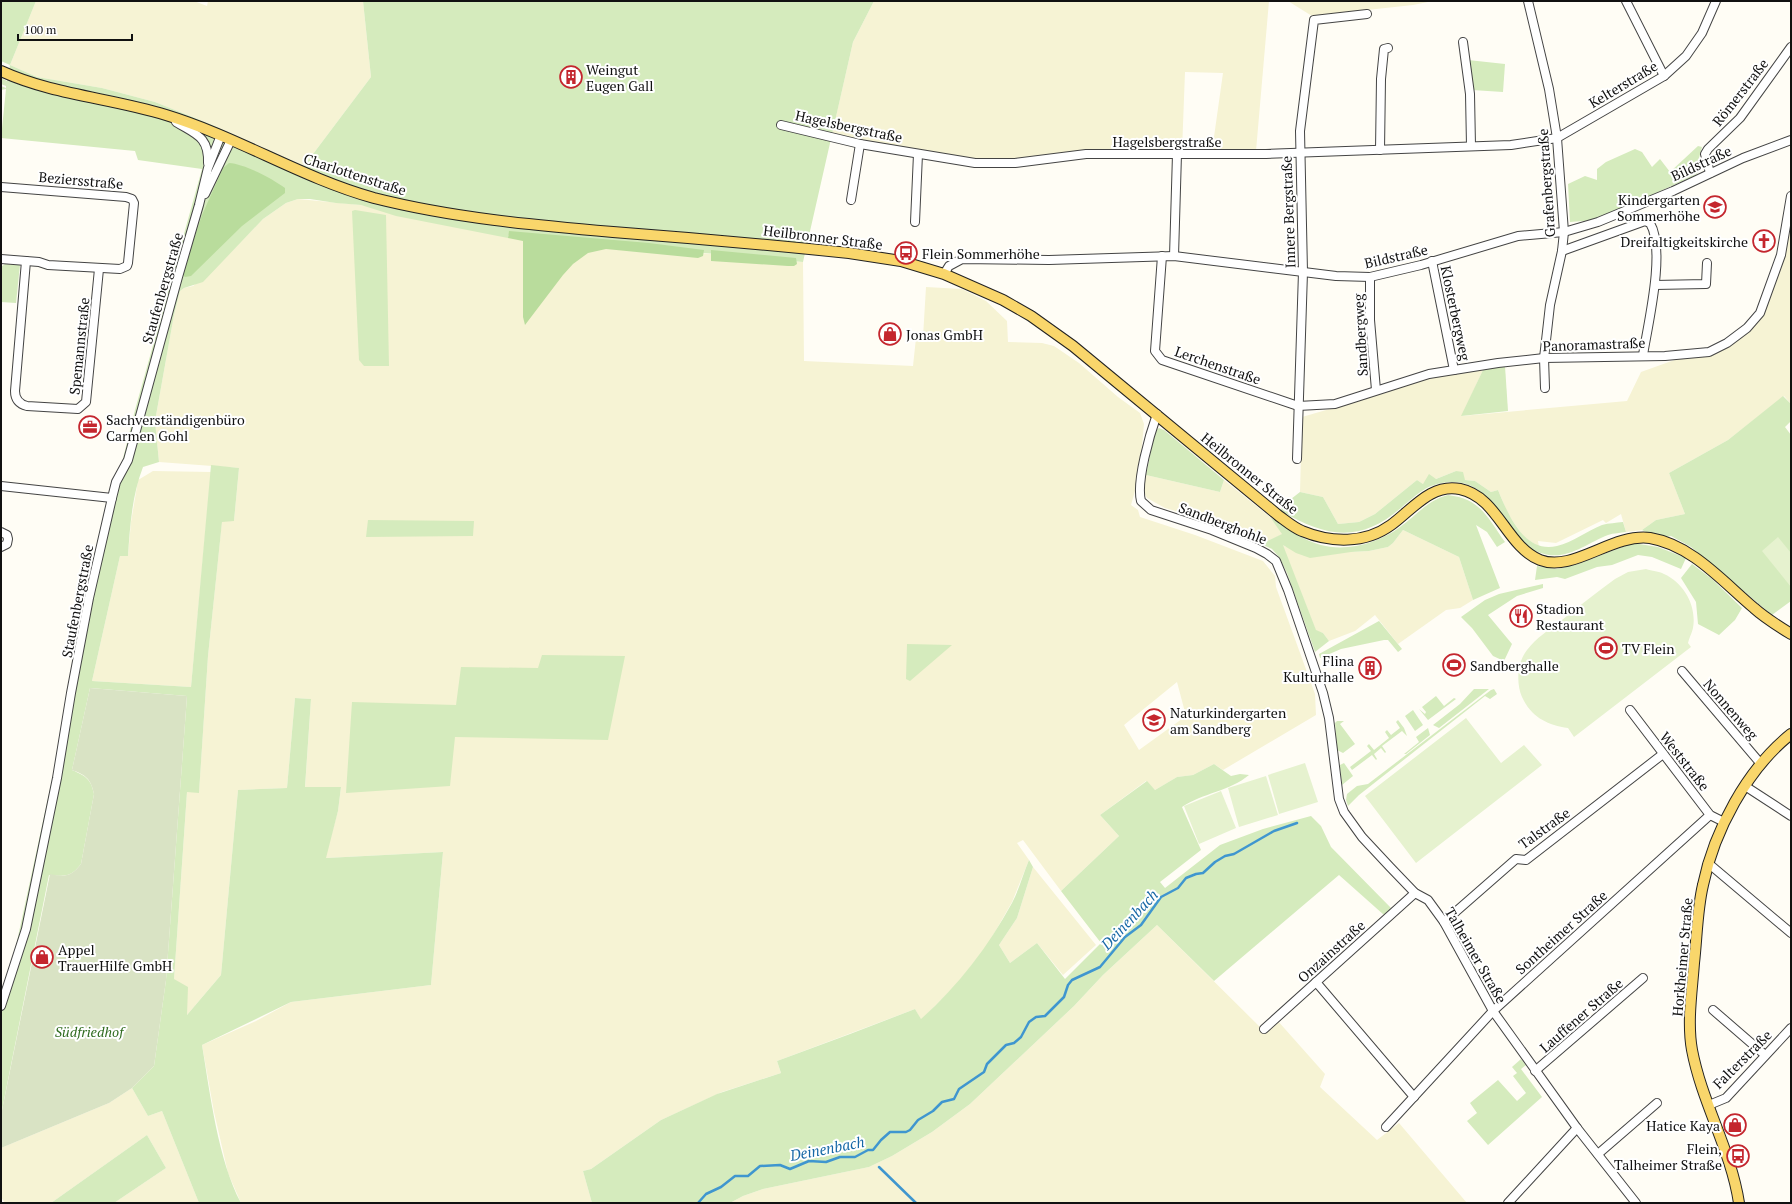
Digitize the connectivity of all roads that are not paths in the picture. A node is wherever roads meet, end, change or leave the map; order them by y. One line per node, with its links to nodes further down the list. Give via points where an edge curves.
1 (1528, 1): 13 (street, Grafenbergstraße, via 1549,89)
2 (1626, 1): 9 (street)
3 (1716, 1): 9 (street, Kelterstraße, via 1702,33 1686,56)
4 (1367, 14): 19 (street, Innere Bergstraße, via 1314,20 1300,132)
5 (1463, 42): 17 (street, via 1470,94)
6 (1791, 47): 23 (street, Römerstraße, via 1740,118 1708,149 1705,154)
7 (1388, 48): 18 (street, via 1384,49 1381,79)
8 (1, 71): 10 (main road, Charlottenstraße, via 33,84)
9 (1664, 76): 13 (street, Kelterstraße)
10 (168, 115): 12 (main road, Charlottenstraße); 22 (street, Staufenbergstraße, via 204,140)
11 (780, 125): 16 (street, Hagelsbergstraße)
12 (221, 135): 14 (main road, Charlottenstraße); 22 (street, Staufenbergstraße)
13 (1557, 138): 17 (street, Hagelsbergstraße, via 1511,145); 29 (street, Grafenbergstraße)
14 (231, 140): 27 (street, Staufenbergstraße); 30 (main road, Charlottenstraße, via 316,178 372,197 413,207 510,223)
15 (1791, 143): 23 (street, Bildstraße, via 1743,158)
16 (860, 144): 20 (street, Hagelsbergstraße); 26 (street)
17 (1471, 146): 18 (street, Hagelsbergstraße)
18 (1380, 150): 19 (street, Hagelsbergstraße)
19 (1300, 152): 21 (street, Hagelsbergstraße); 39 (street, Innere Bergstraße)
20 (918, 154): 21 (street, Hagelsbergstraße, via 975,164 1015,163 1086,154); 28 (street)
21 (1177, 154): 33 (street)
22 (208, 168): 27 (street, Staufenbergstraße)
23 (1710, 173): 29 (street, Bildstraße, via 1598,222)
24 (1, 187): 38 (street, Beziersstraße, via 132,199 134,203 127,266 120,269)
25 (1791, 196): 43 (street, Panoramastraße, via 1781,255 1760,312 1747,328 1727,343 1709,352)
26 (851, 200)
27 (199, 205): 52 (street, Staufenbergstraße, via 128,460 116,482)
28 (915, 222)
29 (1564, 232): 31 (street, Grafenbergstraße); 36 (street, Bildstraße, via 1518,236)
30 (714, 240): 40 (main road, Heilbronner Straße, via 850,253 901,261)
31 (1562, 251): 42 (street, via 1644,222 1650,223 1656,243); 44 (street, Grafenbergstraße, via 1550,306)
32 (1162, 256): 33 (street, Bildstraße); 40 (street, Bildstraße, via 1049,260 962,259 949,266); 48 (street, Lerchenstraße, via 1155,351 1162,360)
33 (1174, 256): 39 (street, Bildstraße)
34 (1, 259): 35 (street, Beziersstraße)
35 (26, 261): 38 (street, Beziersstraße); 38 (street, Spemannstraße, via 15,391 16,399 27,406 78,409 86,402)
36 (1432, 261): 41 (street, Bildstraße); 45 (street, Klosterbergweg)
37 (1707, 263): 42 (street, via 1706,284)
38 (99, 269)
39 (1303, 272): 41 (street, Bildstraße); 48 (street, Innere Bergstraße)
40 (944, 274): 49 (main road, Heilbronner Straße, via 982,289 1031,316 1073,346)
41 (1370, 277): 47 (street, Sandbergweg, via 1370,320)
42 (1655, 285): 43 (street)
43 (1643, 355): 44 (street, Panoramastraße)
44 (1544, 358): 45 (street, Panoramastraße); 46 (street, Grafenbergstraße)
45 (1454, 370): 47 (street, Panoramastraße, via 1429,374)
46 (1545, 388)
47 (1376, 390): 48 (street, Panoramastraße, via 1335,404)
48 (1298, 406): 50 (street, Innere Bergstraße)
49 (1157, 414): 56 (main road, Heilbronner Straße, via 1279,516 1300,530 1319,537 1337,540 1372,536 1390,526 1435,491 1461,489 1486,503 1514,540 1529,555 1542,561 1573,560 1618,541 1640,537 1676,546 1694,557 1754,608); 59 (street, Sandberghohle, via 1150,432 1140,485 1141,501 1151,510 1256,548 1276,562 1288,590)
50 (1297, 458)
51 (1, 486): 52 (street)
52 (112, 498): 73 (street, Staufenbergstraße, via 89,598 57,778 26,929)
53 (1, 532): 54 (street, via 7,535 8,539)
54 (1, 547): 55 (street)
55 (1, 552)
56 (1791, 634)
57 (1682, 671): 62 (street, Nonnenweg)
58 (1630, 710): 61 (street, Weststraße)
59 (1328, 712): 68 (street, Talheimer Straße, via 1340,806 1362,838)
60 (1791, 734): 62 (main road, Horkheimer Straße)
61 (1663, 754): 64 (street, Weststraße); 69 (street, Talstraße, via 1526,860 1516,859)
62 (1761, 764): 63 (main road, Horkheimer Straße)
63 (1745, 786): 65 (street); 66 (main road, Horkheimer Straße)
64 (1710, 815): 66 (street, Weststraße); 75 (street, Sontheimer Straße)
65 (1791, 816)
66 (1724, 822): 67 (main road, Horkheimer Straße)
67 (1708, 863): 70 (street); 82 (main road, Horkheimer Straße, via 1699,906 1690,1029 1692,1050)
68 (1415, 893): 69 (street, Talheimer Straße, via 1428,900); 72 (street, Onzainstraße)
69 (1444, 922): 75 (street, Talheimer Straße)
70 (1791, 933)
71 (1643, 978): 79 (street, Lauffener Straße)
72 (1316, 982): 77 (street, Onzainstraße); 80 (street)
73 (1, 1006)
74 (1713, 1010): 78 (street)
75 (1493, 1011): 79 (street, Talheimer Straße); 80 (street, Sontheimer Straße)
76 (1791, 1028): 78 (street, Falterstraße)
77 (1264, 1029)
78 (1766, 1055): 82 (street, Falterstraße, via 1726,1098)
79 (1535, 1071): 84 (street, Talheimer Straße)
80 (1414, 1097): 83 (street, Sontheimer Straße)
81 (1657, 1103): 85 (street)
82 (1709, 1105): 88 (main road, Horkheimer Straße, via 1732,1168)
83 (1386, 1127)
84 (1577, 1128): 85 (street, Talheimer Straße); 86 (street)
85 (1598, 1154): 87 (street, Talheimer Straße)
86 (1508, 1203)
87 (1636, 1203)
88 (1739, 1203)

